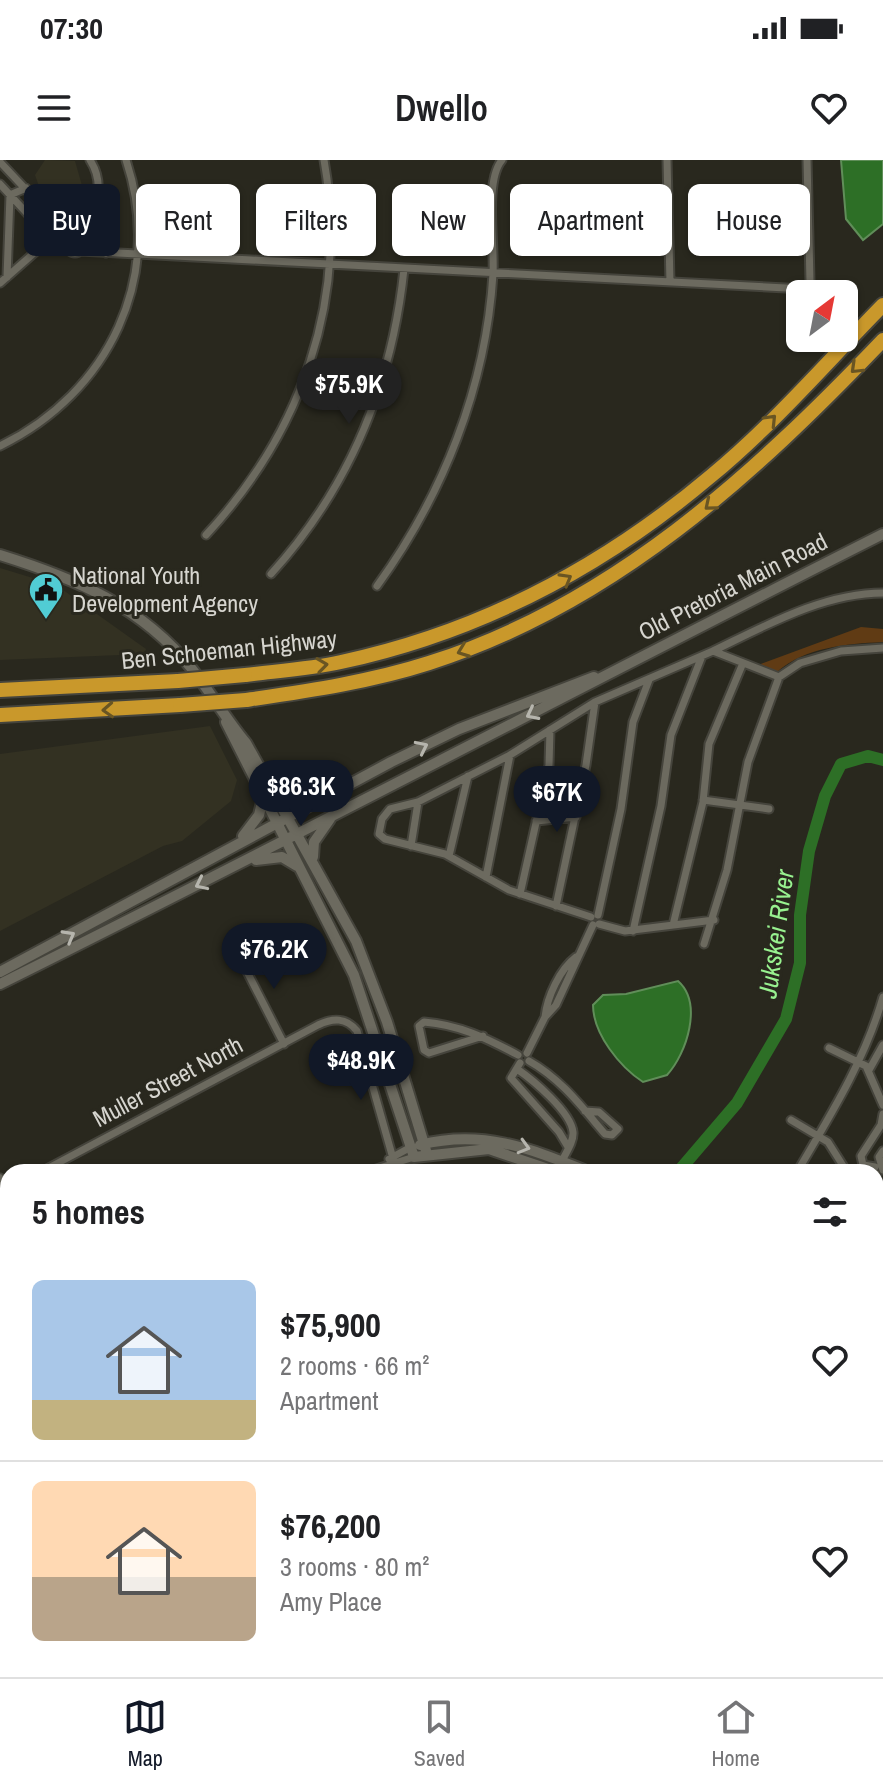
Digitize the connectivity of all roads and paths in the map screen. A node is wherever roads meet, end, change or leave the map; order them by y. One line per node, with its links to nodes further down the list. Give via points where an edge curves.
1 (90, 160): 9 (street)
2 (126, 160): 13 (street)
3 (324, 160): 18 (street)
4 (502, 160): 20 (street, via 493,187)
5 (667, 160): 22 (street)
6 (807, 160): 22 (street, via 808,288)
7 (2, 161): 10 (street)
8 (0, 184): 12 (street)
9 (98, 184)
10 (24, 186)
11 (24, 189): 12 (street)
12 (10, 195): 14 (street); 21 (street)
13 (136, 203)
14 (24, 210)
15 (31, 256): 21 (street)
16 (139, 256): 26 (street, via 125,316 95,370 47,419)
17 (177, 256): 18 (street)
18 (330, 264): 19 (street); 28 (street, via 317,343 293,411 258,472)
19 (404, 269): 20 (street); 30 (street, via 392,350 367,424 332,493)
20 (493, 273): 22 (street); 31 (street, via 485,333 460,430 429,502)
21 (7, 277): 23 (street)
22 (670, 282)
23 (0, 283)
24 (883, 305): 40 (highway, Ben Schoeman Highway, one-way to 24, bridge, via 178,681 340,662 424,640 557,585 615,550 713,475)
25 (883, 340): 42 (highway, Ben Schoeman Highway, one-way to 42, bridge, via 716,500 568,605 429,663 344,684 246,700)
26 (0, 446)
27 (883, 534): 37 (main road, Old Pretoria Main Road)
28 (206, 535)
29 (0, 555): 43 (main road, via 78,582 140,619 193,670)
30 (271, 574)
31 (377, 586)
32 (883, 593): 34 (street, via 793,614)
33 (883, 648): 38 (street, via 841,651 800,663)
34 (713, 651): 35 (street); 36 (street)
35 (702, 656): 39 (street); 73 (street, via 671,735)
36 (743, 663): 38 (street); 50 (street, via 709,744)
37 (600, 676): 49 (main road, Old Pretoria Main Road, one-way to 37, via 459,729); 54 (main road, Old Pretoria Main Road, one-way to 54)
38 (779, 677): 52 (street, via 748,762)
39 (649, 680): 41 (street); 70 (street, via 631,733 621,809)
40 (0, 691)
41 (595, 702): 44 (street); 56 (street)
42 (0, 716)
43 (226, 720): 46 (main road); 48 (main road)
44 (550, 730): 45 (street); 57 (street, via 549,765)
45 (510, 755): 47 (street); 67 (street)
46 (256, 759): 49 (main road, via 285,792); 55 (main road)
47 (468, 776): 51 (street); 63 (street)
48 (263, 798): 58 (main road); 61 (main road, via 256,821)
49 (320, 799): 55 (main road, Old Pretoria Main Road)
50 (703, 800): 52 (street); 72 (street)
51 (418, 802): 62 (street); 62 (street, via 385,813 378,832)
52 (741, 805): 53 (street); 71 (street)
53 (769, 809)
54 (334, 814): 59 (main road, Old Pretoria Main Road); 64 (main road, via 314,842)
55 (288, 816): 58 (main road, Old Pretoria Main Road); 59 (main road)
56 (576, 817): 57 (street); 69 (street)
57 (536, 821): 68 (street)
58 (275, 823): 60 (main road); 61 (main road, Old Pretoria Main Road)
59 (299, 832): 60 (main road, Old Pretoria Main Road); 64 (main road)
60 (286, 841): 65 (main road, Old Pretoria Main Road); 66 (main road)
61 (237, 843): 76 (main road, Old Pretoria Main Road, one-way to 61)
62 (411, 846): 63 (street)
63 (449, 856): 67 (street)
64 (313, 859): 91 (main road, via 372,977)
65 (240, 865): 66 (main road, via 274,856); 77 (main road, Old Pretoria Main Road, one-way to 77)
66 (302, 870): 99 (main road, via 361,993)
67 (486, 877): 68 (street)
68 (520, 894): 69 (street)
69 (556, 906): 70 (street)
70 (595, 920): 73 (street, via 618,931); 83 (street)
71 (714, 920): 72 (street); 74 (street)
72 (673, 925): 73 (street)
73 (633, 931)
74 (704, 944)
75 (237, 952): 80 (street)
76 (0, 972)
77 (0, 984)
78 (883, 997): 84 (street)
79 (483, 1036): 79 (street, via 429,1053 419,1026 459,1026); 83 (street)
80 (284, 1044): 100 (street, Muller Street North, via 328,1020 347,1022 357,1031); 103 (street, Muller Street North)
81 (883, 1045): 85 (street)
82 (829, 1048): 84 (street)
83 (522, 1060): 86 (street); 88 (street, via 511,1078); 89 (street, via 553,1075)
84 (858, 1061): 85 (street); 94 (street)
85 (869, 1070): 87 (street)
86 (552, 1101): 88 (street); 96 (street, via 573,1130)
87 (883, 1105)
88 (540, 1110): 96 (street)
89 (585, 1111): 89 (street, via 606,1135 618,1130 599,1112)
90 (883, 1114): 93 (street)
91 (415, 1117): 95 (main road, via 430,1133); 97 (main road)
92 (791, 1120): 94 (street)
93 (882, 1126): 98 (street)
94 (818, 1135): 108 (street); 109 (street)
95 (447, 1140): 97 (main road); 101 (main road, one-way to 101, via 498,1140)
96 (568, 1147): 101 (street)
97 (425, 1149): 99 (main road); 105 (main road, via 489,1149)
98 (865, 1151): 102 (street); 110 (street, via 874,1151)
99 (412, 1152): 100 (street)
100 (390, 1161): 104 (street)
101 (562, 1161): 106 (street); 107 (main road)
102 (862, 1162)
103 (56, 1164)
104 (384, 1164)
105 (533, 1164)
106 (561, 1164)
107 (569, 1164)
108 (802, 1164)
109 (841, 1164)
110 (879, 1164)

